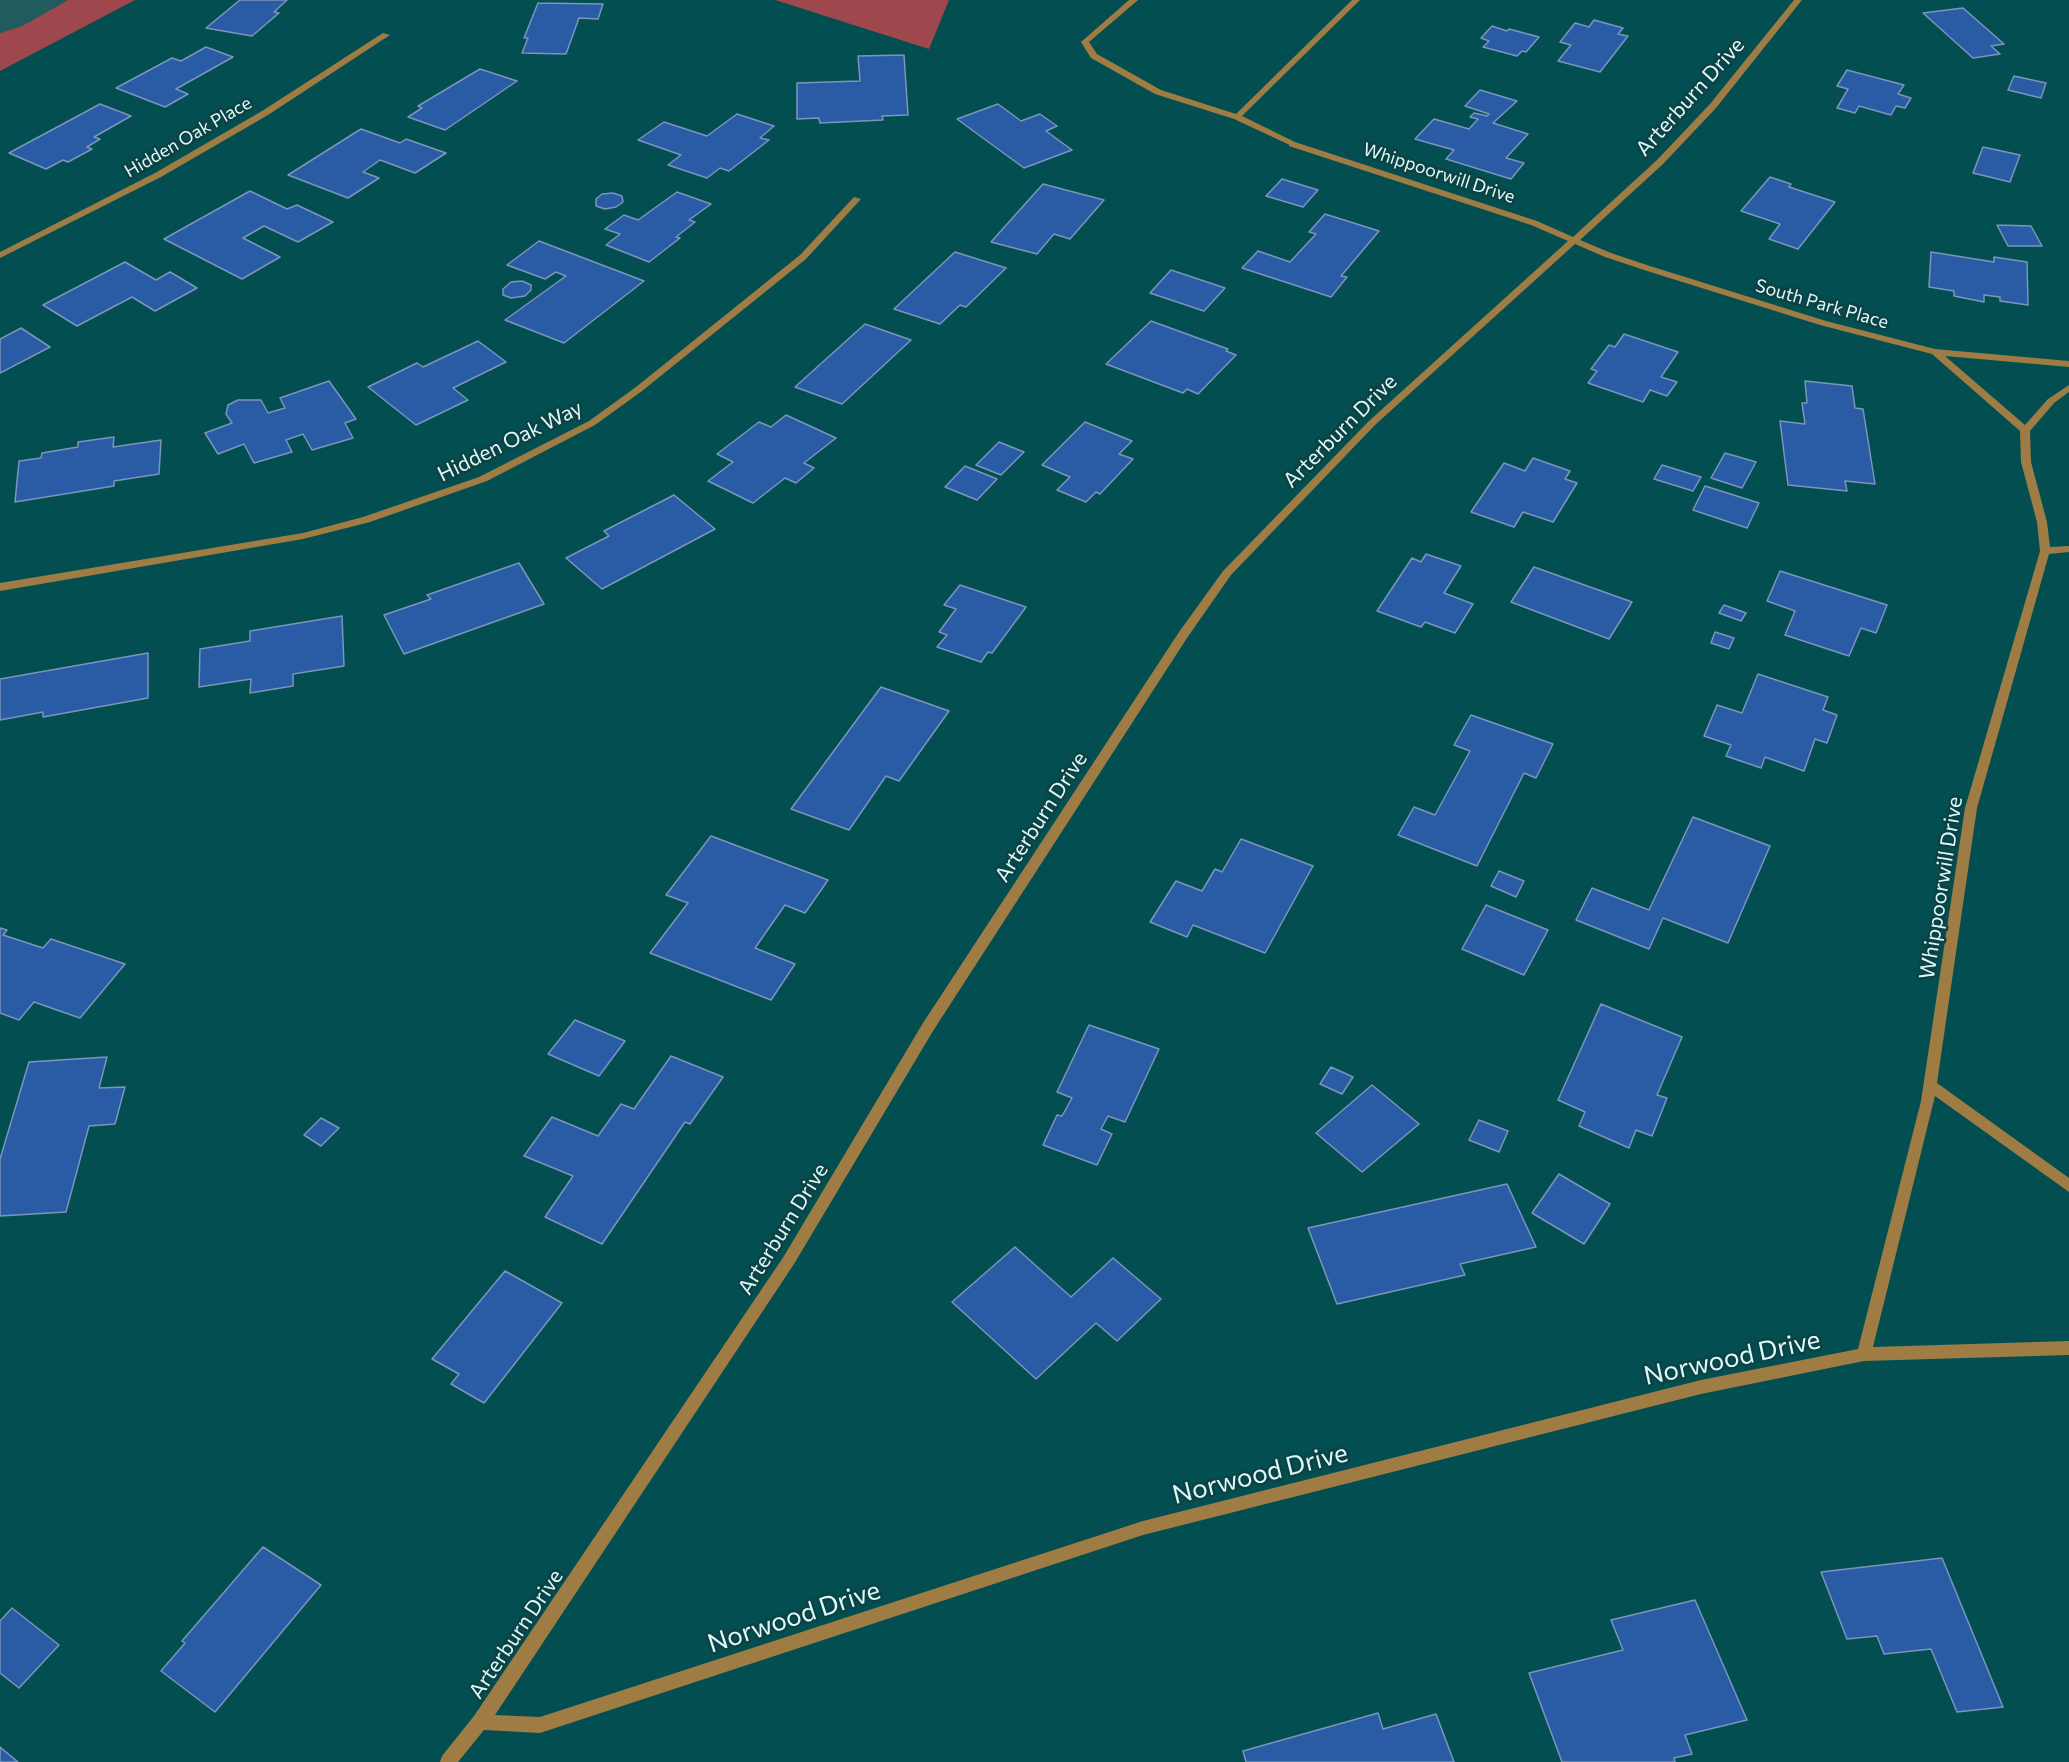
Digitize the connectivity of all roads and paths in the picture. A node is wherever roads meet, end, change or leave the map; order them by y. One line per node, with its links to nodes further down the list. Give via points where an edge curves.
1 (1134, 0): 5 (street, Whippoorwill Drive, via 1085,42 1094,56 1158,92)
2 (1356, 0): 5 (street)
3 (1798, 0): 7 (street, Arterburn Drive, via 1713,106 1660,162)
4 (386, 35): 8 (street, Hidden Oak Place, via 265,113 158,175)
5 (1237, 117): 7 (street, Whippoorwill Drive, via 1292,144 1534,223)
6 (857, 200): 15 (street, Hidden Oak Way, via 803,256 639,389 592,423 483,479 386,514 303,536)
7 (1574, 240): 9 (street, South Park Place, via 1647,268); 20 (street, Arterburn Drive, via 1372,423 1227,573 928,1027 789,1260)
8 (0, 255)
9 (1935, 352): 10 (street, South Park Place); 12 (street)
10 (2069, 364)
11 (2069, 388): 12 (street, via 2050,401)
12 (2025, 430): 14 (street, Whippoorwill Drive, via 2026,462 2042,522)
13 (2069, 549): 14 (street)
14 (2045, 551): 16 (street, Whippoorwill Drive, via 1971,808)
15 (0, 587)
16 (1931, 1086): 17 (street); 19 (street, Whippoorwill Drive)
17 (2069, 1186)
18 (2069, 1348): 19 (street, Norwood Drive)
19 (1864, 1354): 20 (street, Norwood Drive, via 1701,1387 1143,1528 540,1725)
20 (480, 1722): 21 (street, Arterburn Drive)
21 (448, 1762)

